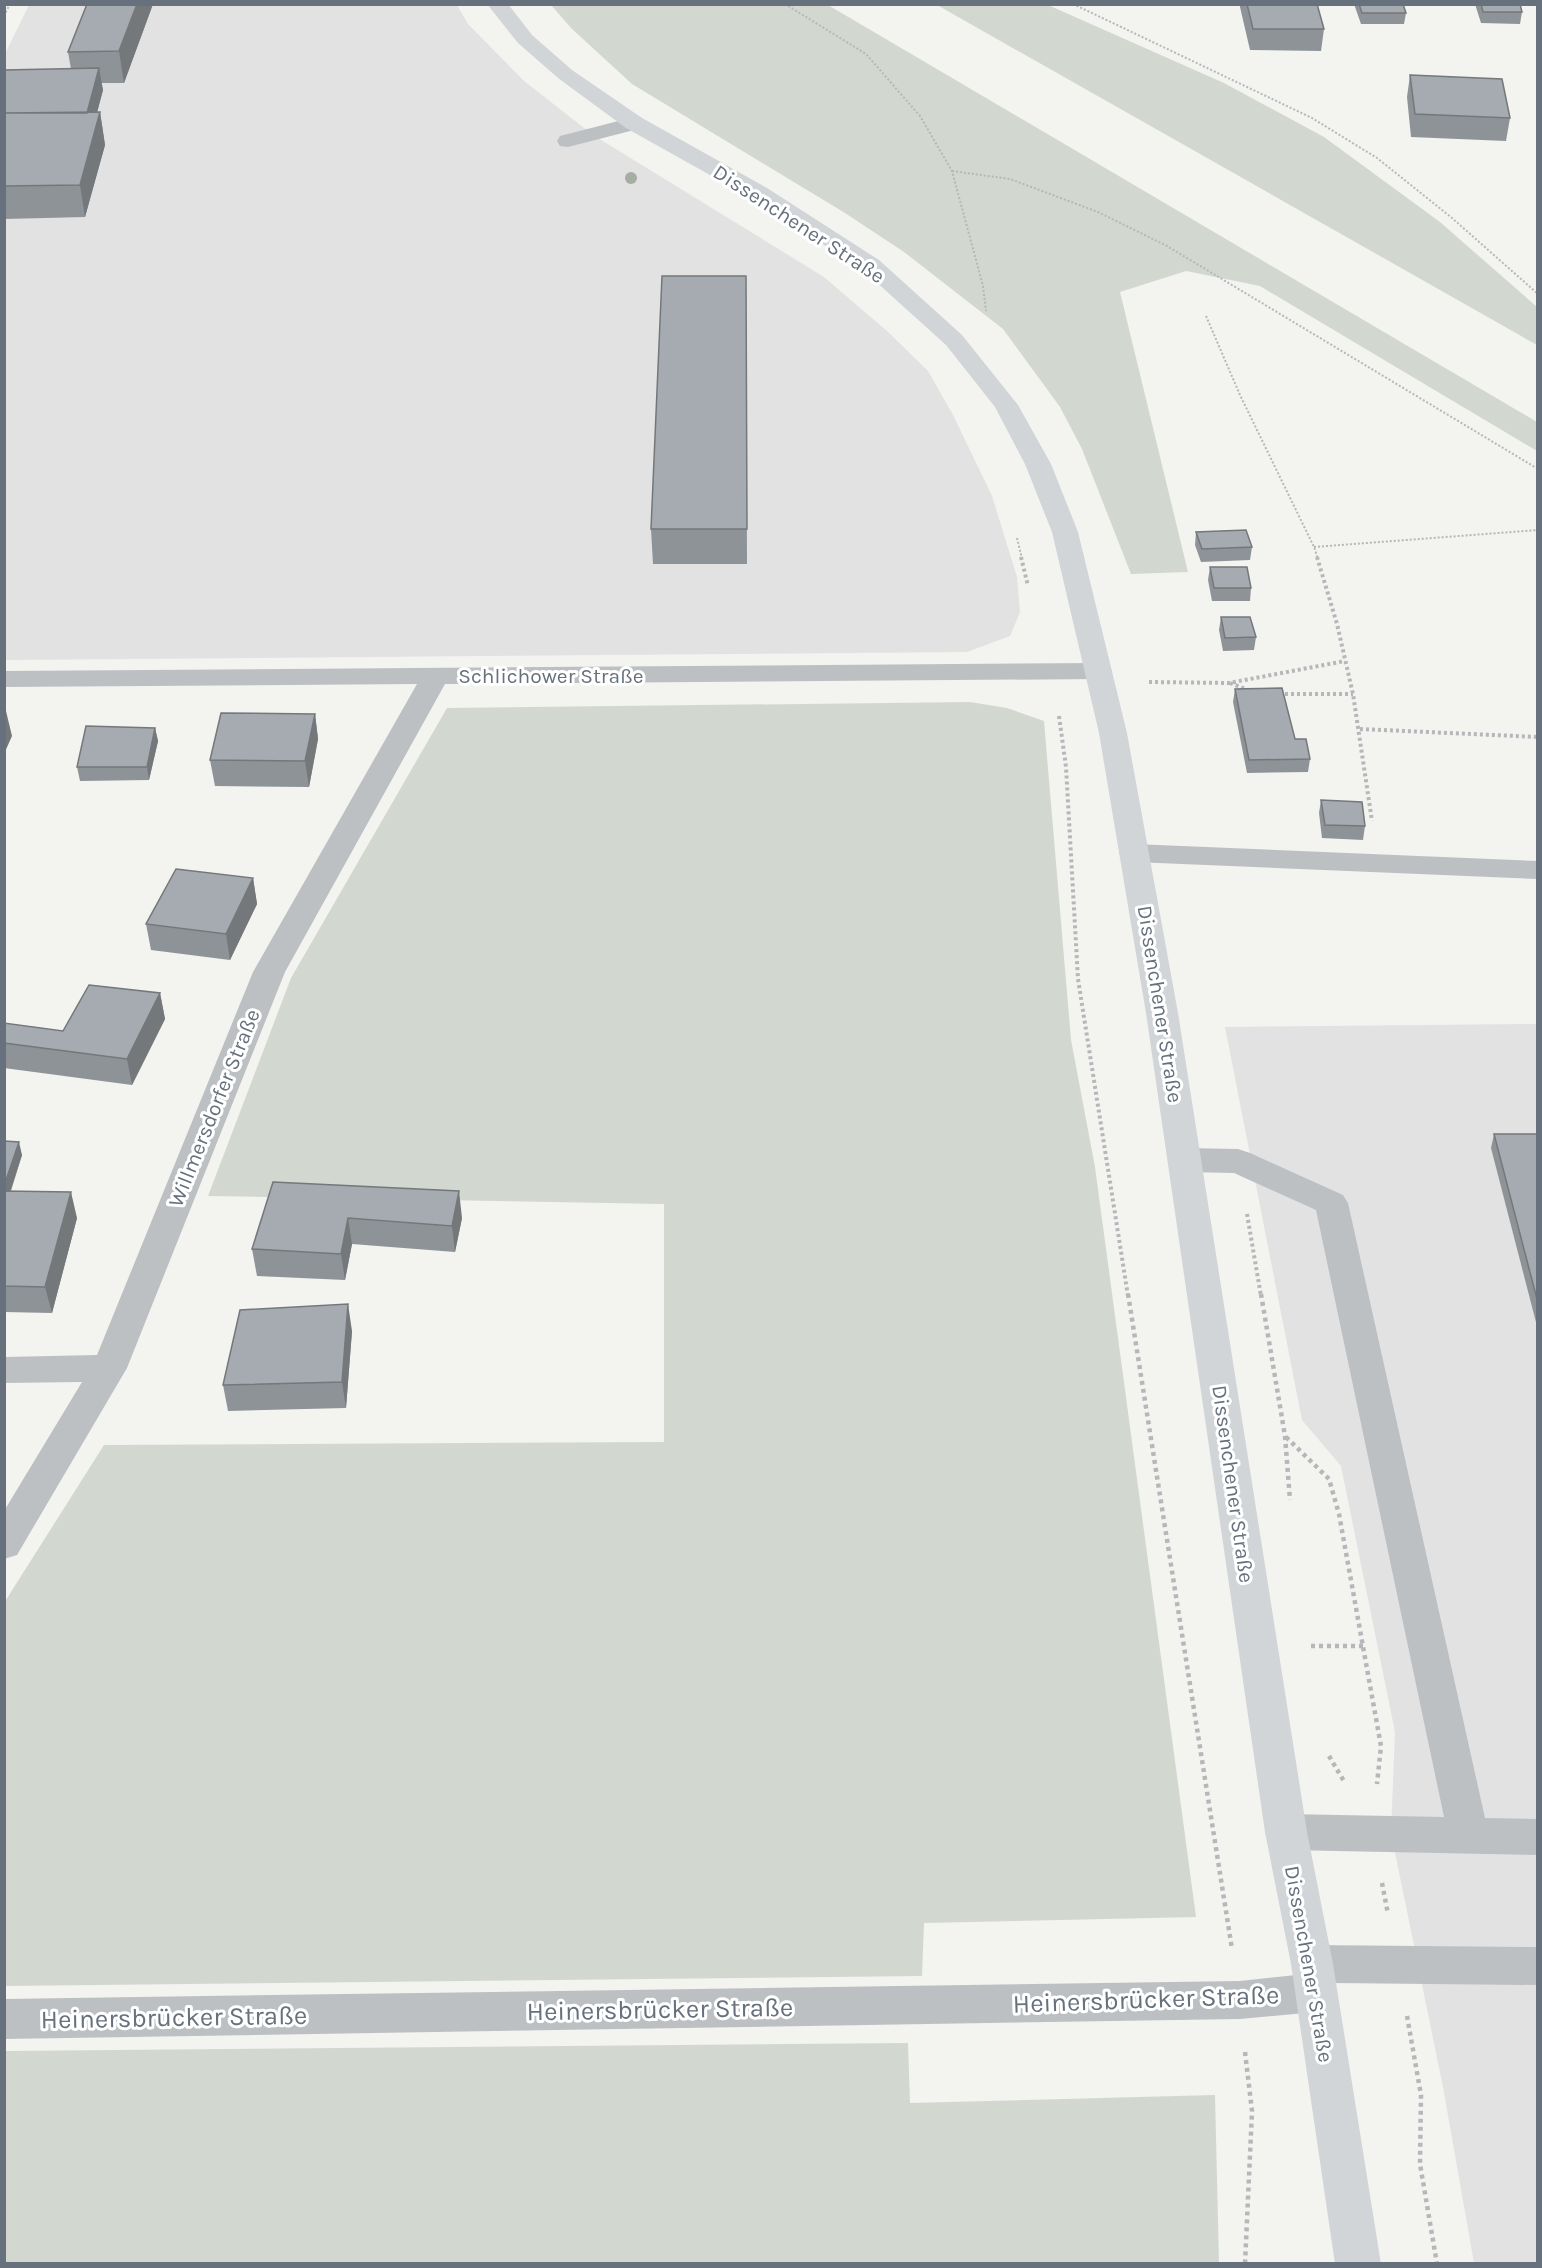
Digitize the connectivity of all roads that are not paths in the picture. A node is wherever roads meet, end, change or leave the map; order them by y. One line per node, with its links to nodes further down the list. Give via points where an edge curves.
1 (497, 4): 2 (main road, Dissenchener Straße, via 525,39 565,74)
2 (634, 123): 3 (street); 4 (main road, Dissenchener Straße, via 759,193 871,266 954,339 1006,405 1038,464 1065,532)
3 (568, 141)
4 (1098, 671): 5 (street, Schlichower Straße); 7 (main road, Dissenchener Straße)
5 (435, 676): 6 (street, Schlichower Straße); 10 (street, Willmersdorfer Straße, via 268,972)
6 (4, 679)
7 (1134, 853): 8 (street); 9 (main road, Dissenchener Straße)
8 (1538, 870)
9 (1185, 1160): 13 (main road, Dissenchener Straße); 14 (street, via 1238,1161 1331,1203)
10 (109, 1368): 11 (street); 12 (street, Willmersdorfer Straße)
11 (4, 1370)
12 (4, 1544)
13 (1286, 1833): 14 (street); 17 (main road, Dissenchener Straße)
14 (1468, 1835): 15 (street)
15 (1538, 1837)
16 (1538, 1966): 17 (street, Heinersbrücker Straße, via 1398,1965)
17 (1314, 1979): 18 (street, Heinersbrücker Straße, via 1240,2000); 19 (main road, Dissenchener Straße)
18 (4, 2019)
19 (1358, 2264)

